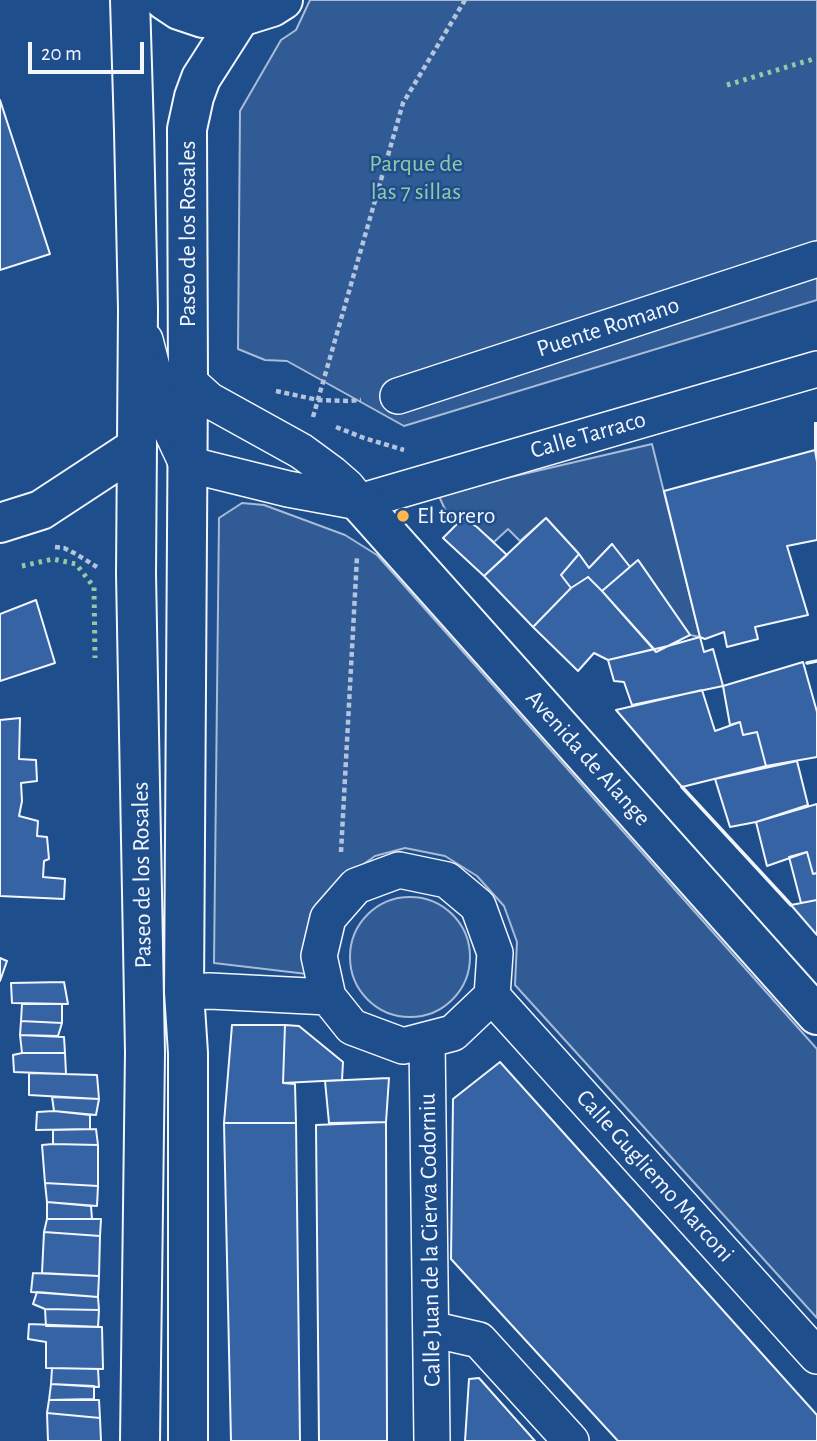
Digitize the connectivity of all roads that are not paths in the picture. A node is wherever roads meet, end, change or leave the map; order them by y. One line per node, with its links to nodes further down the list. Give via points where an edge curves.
1 (130, 0): 6 (main road, Paseo de los Rosales)
2 (164, 0): 4 (main road, via 203,18)
3 (283, 0): 4 (main road)
4 (240, 17): 8 (main road, Paseo de los Rosales, via 201,78 187,128)
5 (817, 258): 9 (street, Puente Romano)
6 (138, 309): 10 (main road, Paseo de los Rosales); 11 (street, Paseo de los Rosales, via 164,417)
7 (817, 369): 12 (street, Calle Tarraco)
8 (188, 381): 11 (main road, Paseo de los Rosales); 12 (street, via 209,400 301,451)
9 (398, 396)
10 (137, 447): 13 (main road, via 41,510); 21 (main road, Paseo de los Rosales, via 145,1052)
11 (187, 464): 12 (street); 14 (main road, Paseo de los Rosales)
12 (359, 502): 17 (main road, Avenida de Alange)
13 (0, 523)
14 (184, 992): 16 (street); 22 (main road, Paseo de los Rosales)
15 (492, 996): 16 (street, via 495,953 478,906 447,880 399,870 356,886 328,918 319,956); 18 (street, via 453,1033); 20 (street, Calle Gugliemo Marconi)
16 (328, 997): 18 (street, via 352,1027 403,1046)
17 (817, 1015)
18 (427, 1040): 19 (street, Calle Juan de la Cierva Codorniu)
19 (430, 1329): 23 (street, Calle Juan de la Cierva Codorniu); 24 (street, via 479,1340)
20 (817, 1356)
21 (140, 1441)
22 (188, 1441)
23 (432, 1441)
24 (571, 1441)

